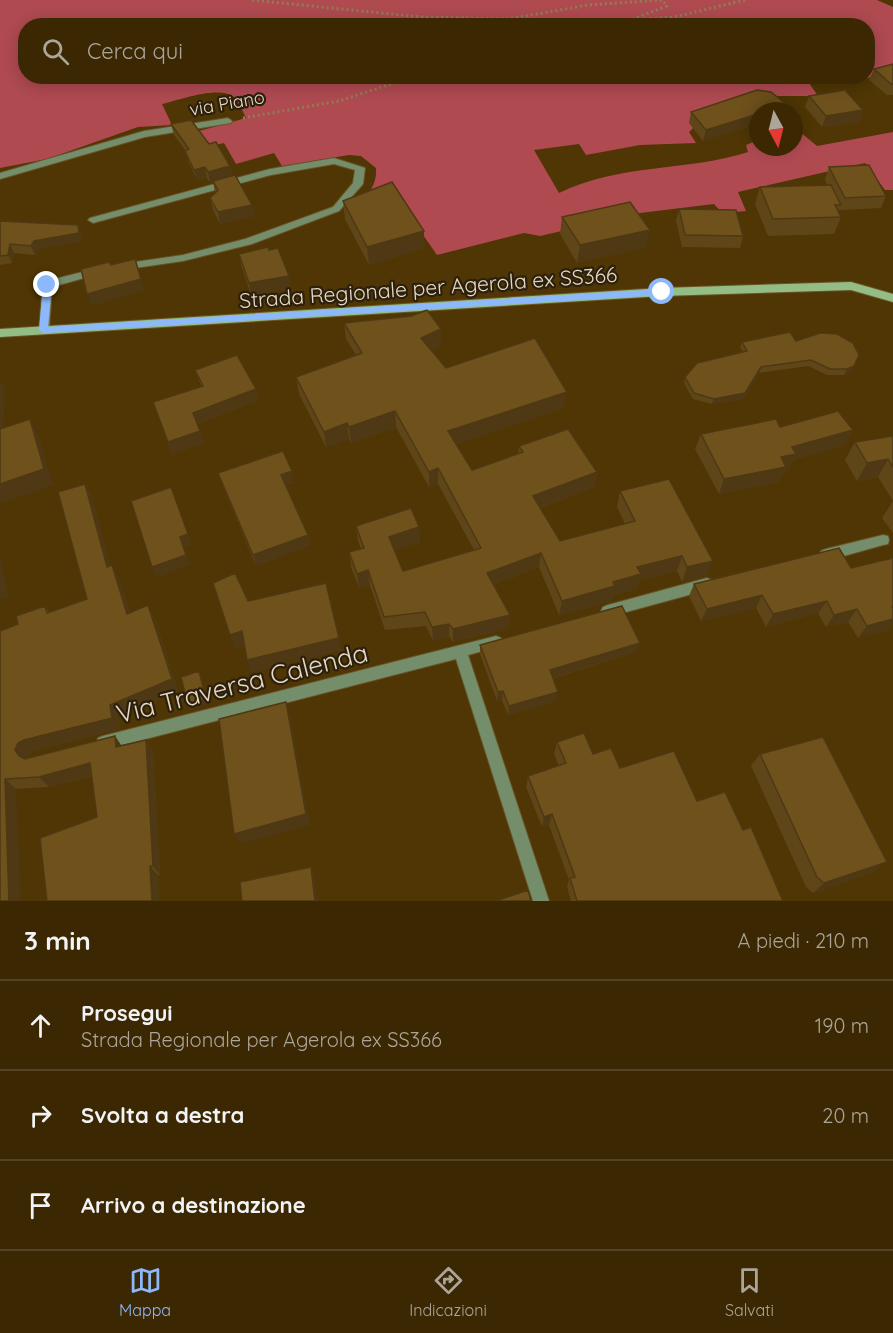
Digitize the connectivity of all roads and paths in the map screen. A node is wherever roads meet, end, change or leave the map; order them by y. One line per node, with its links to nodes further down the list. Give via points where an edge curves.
1 (252, 0): 3 (path)
2 (745, 0): 6 (path)
3 (464, 18)
4 (514, 18): 5 (path, via 624,2 662,0 667,6)
5 (636, 18)
6 (660, 18)
7 (392, 84): 8 (path, via Piano, via 339,101)
8 (228, 121): 9 (street, via Piano, via 144,134)
9 (0, 176)
10 (93, 220): 12 (street, via 270,172 334,161 360,168 357,184 336,209 289,228 194,255 107,269 47,285)
11 (893, 298): 12 (main road, Strada Regionale per Agerola ex SS366, via 851,286 662,292)
12 (44, 330): 13 (main road, Strada Regionale per Agerola ex SS366)
13 (0, 333)
14 (883, 540): 15 (street)
15 (814, 558)
16 (723, 580): 17 (street)
17 (597, 614)
18 (506, 639): 19 (street, Via Traversa Calenda)
19 (460, 651): 20 (street, Via Traversa Calenda); 21 (street)
20 (93, 746)
21 (541, 901)

